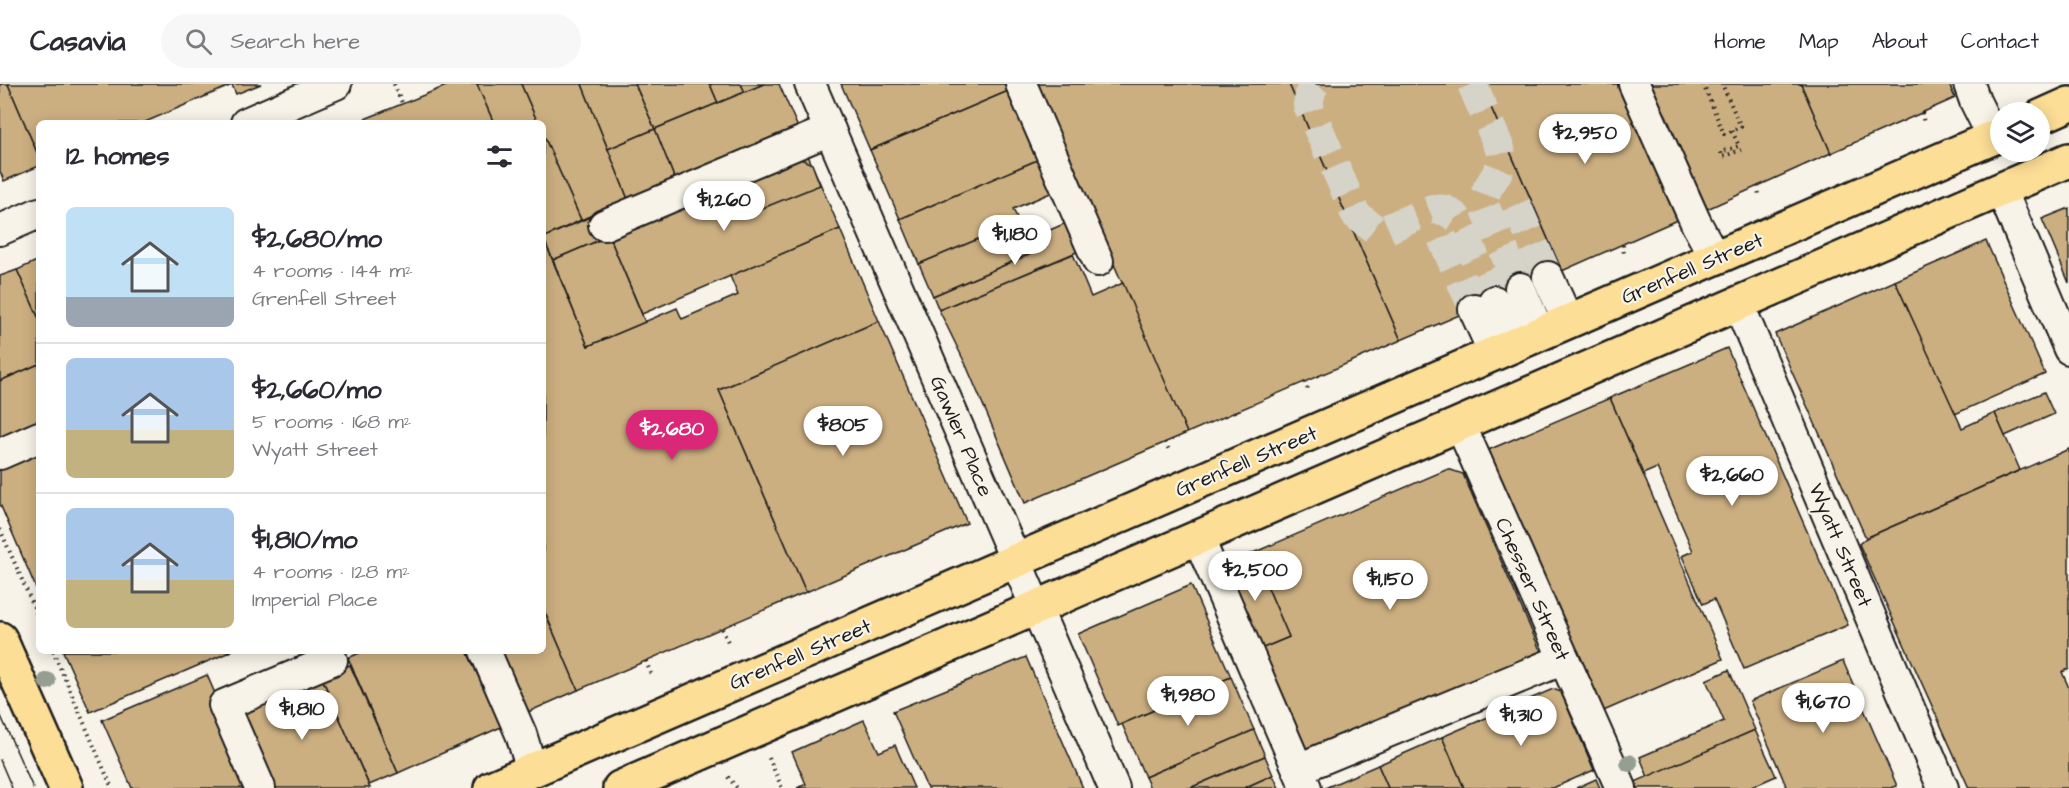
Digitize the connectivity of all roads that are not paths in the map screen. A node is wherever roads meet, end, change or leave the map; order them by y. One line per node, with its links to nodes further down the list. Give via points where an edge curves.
1 (336, 84): 8 (street)
2 (810, 84): 10 (street, Gawler Place)
3 (1021, 84): 18 (street)
4 (1634, 84): 17 (street)
5 (1969, 84): 9 (street)
6 (2069, 104): 7 (main road)
7 (2050, 113)
8 (257, 120)
9 (1990, 124)
10 (830, 130): 15 (street); 29 (street, Gawler Place)
11 (1990, 138): 17 (main road, Grenfell Street)
12 (2069, 160): 13 (main road)
13 (2001, 189): 21 (main road); 24 (street)
14 (36, 214): 16 (street)
15 (604, 225)
16 (0, 230)
17 (1715, 258): 23 (main road, Grenfell Street)
18 (1098, 261)
19 (1548, 277): 23 (street)
20 (1520, 288): 23 (street)
21 (1738, 303): 25 (main road); 43 (street, Wyatt Street)
22 (1484, 305): 23 (street)
23 (1529, 338): 29 (main road, Grenfell Street)
24 (2069, 349)
25 (1460, 424): 28 (main road); 33 (street, Chesser Street)
26 (36, 438): 27 (street)
27 (0, 454)
28 (1198, 537): 30 (main road); 36 (street)
29 (1016, 561): 30 (street, Gawler Place); 35 (main road, Grenfell Street)
30 (1036, 608): 40 (main road); 41 (street, Gawler Place)
31 (0, 639): 37 (main road)
32 (486, 654): 35 (street)
33 (1564, 659): 36 (street); 42 (street, Chesser Street)
34 (332, 660): 38 (street, via 224,705)
35 (532, 770): 39 (main road, Grenfell Street)
36 (1302, 778)
37 (66, 788)
38 (260, 788)
39 (491, 788)
40 (620, 788)
41 (1114, 788)
42 (1621, 788)
43 (1943, 788)

